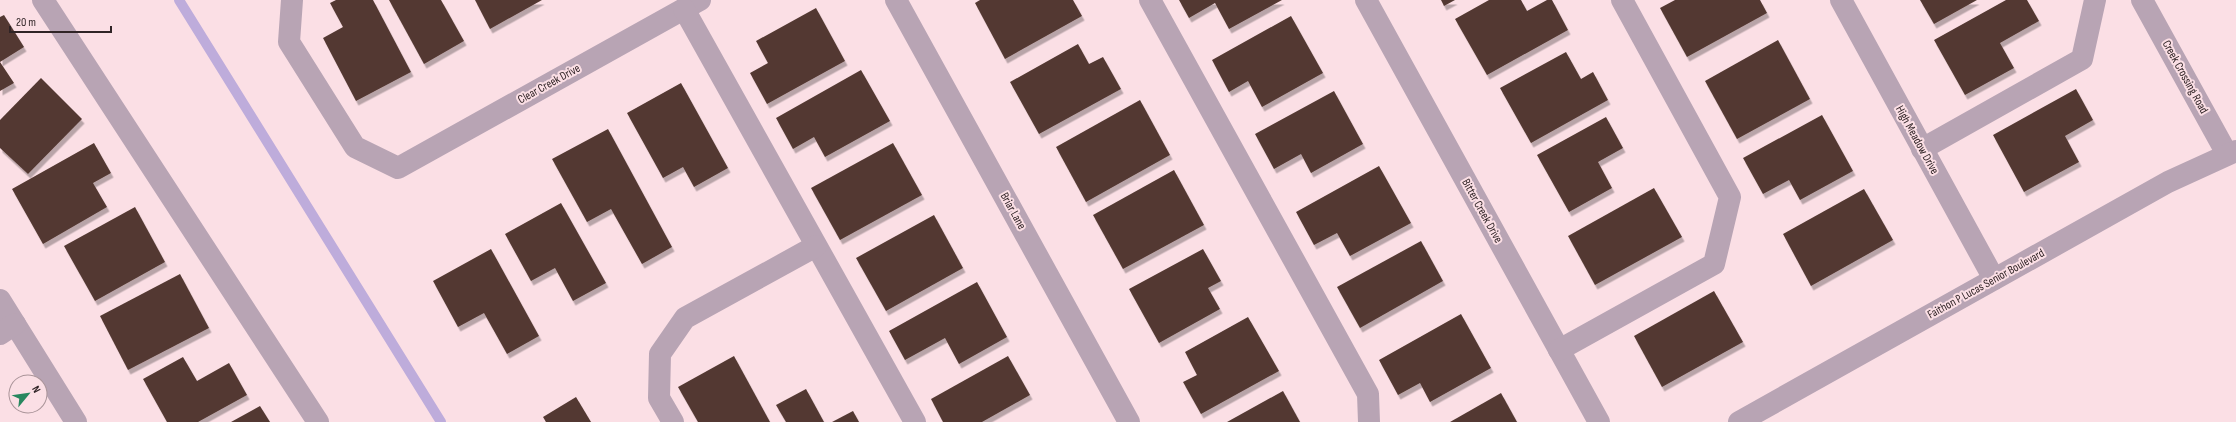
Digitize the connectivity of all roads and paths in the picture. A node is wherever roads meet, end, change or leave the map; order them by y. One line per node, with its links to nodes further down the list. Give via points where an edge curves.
1 (44, 0): 19 (street)
2 (292, 0): 10 (street, Clear Creek Drive, via 288,42 350,141 355,147 398,168)
3 (896, 0): 22 (street, Briar Lane)
4 (1150, 0): 23 (street, via 1368,394)
5 (1366, 0): 17 (street, Bitter Creek Drive)
6 (1622, 0): 17 (street, via 1730,197 1714,264)
7 (1841, 0): 11 (street, High Meadow Drive)
8 (2095, 0): 11 (street, via 2082,59)
9 (2142, 0): 12 (street, Creek Crossing Road)
10 (692, 4): 13 (street)
11 (1922, 149): 14 (street, High Meadow Drive)
12 (2231, 152): 14 (street, Faithon P Lucas Senior Boulevard, via 2168,182)
13 (816, 246): 20 (street, via 685,318 660,354 659,398); 21 (street)
14 (1994, 279): 25 (street, Faithon P Lucas Senior Boulevard)
15 (0, 300): 16 (street)
16 (8, 329): 18 (street)
17 (1559, 350): 24 (street, Bitter Creek Drive)
18 (76, 422)
19 (318, 422)
20 (673, 422)
21 (915, 422)
22 (1129, 422)
23 (1369, 422)
24 (1599, 422)
25 (1739, 422)

